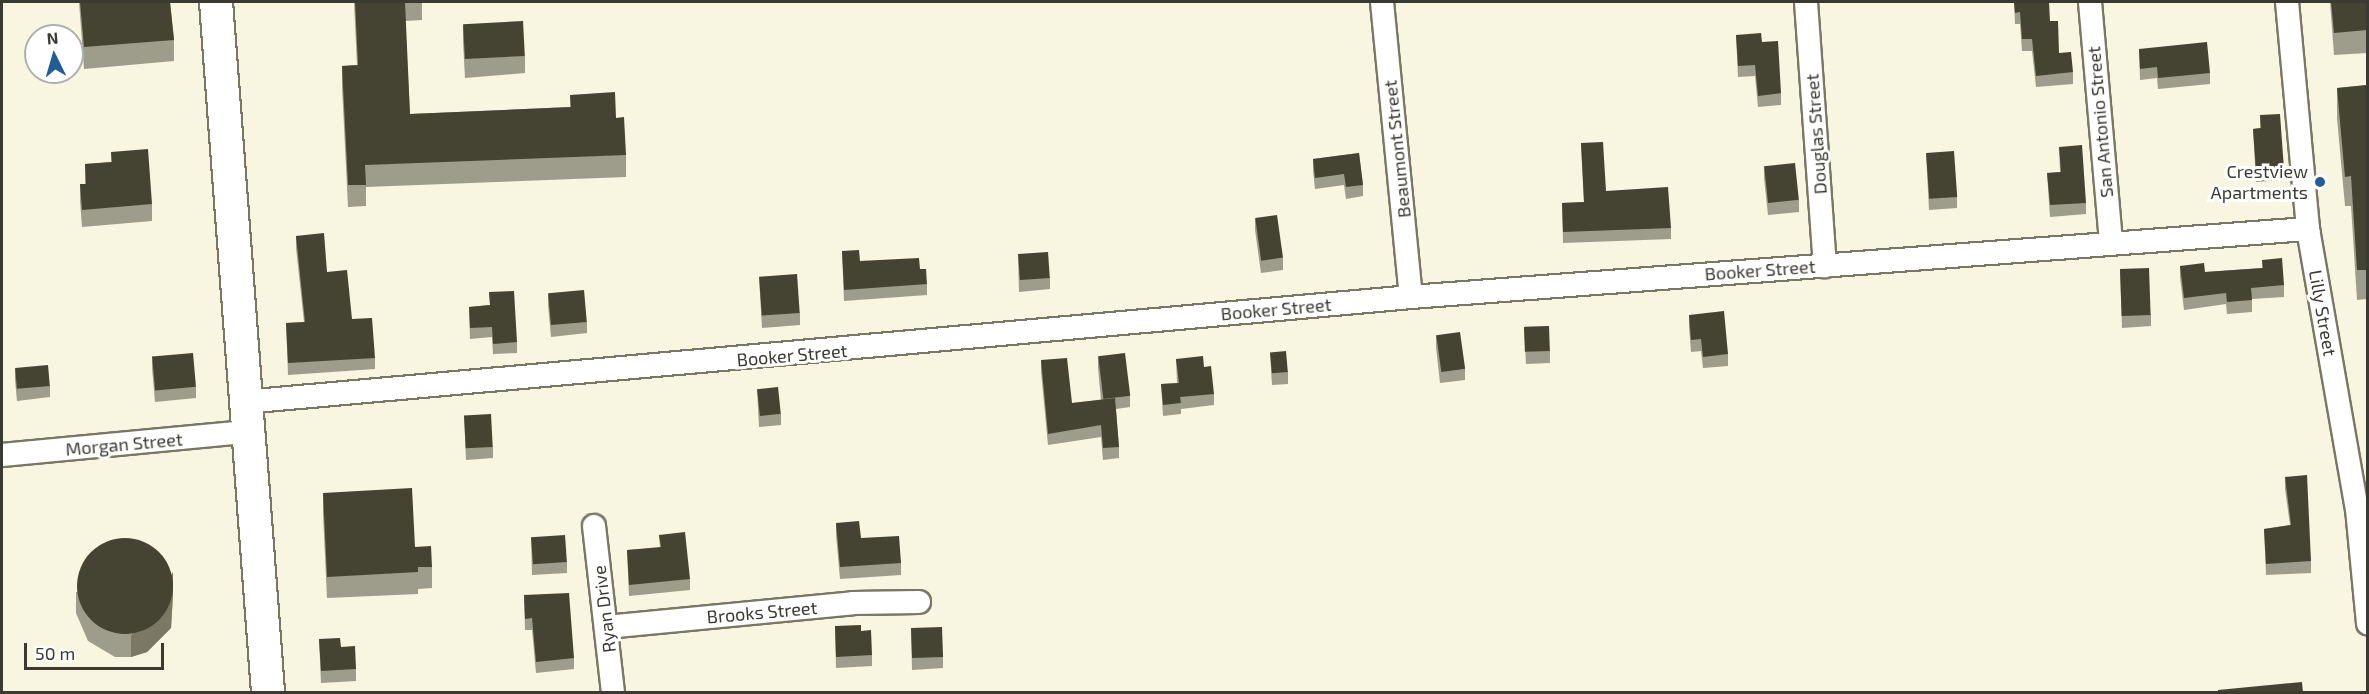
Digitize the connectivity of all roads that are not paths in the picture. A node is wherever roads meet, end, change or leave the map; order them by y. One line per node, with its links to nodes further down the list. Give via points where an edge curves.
1 (216, 2): 10 (street)
2 (1382, 2): 9 (street, Beaumont Street)
3 (1806, 2): 8 (street, Douglas Street)
4 (2090, 2): 7 (street, San Antonio Street)
5 (2287, 2): 6 (street, Lilly Street)
6 (2308, 229): 7 (street, Booker Street); 14 (street, Lilly Street, via 2357,509)
7 (2111, 243): 8 (street, Booker Street)
8 (1826, 266): 9 (street, Booker Street)
9 (1411, 297): 10 (street, Booker Street)
10 (245, 417): 11 (street, Morgan Street); 16 (street)
11 (2, 455)
12 (594, 526): 15 (street, Ryan Drive)
13 (919, 602): 15 (street, Brooks Street, via 853,603)
14 (2367, 623)
15 (606, 627): 17 (street, Ryan Drive)
16 (268, 693)
17 (613, 693)

